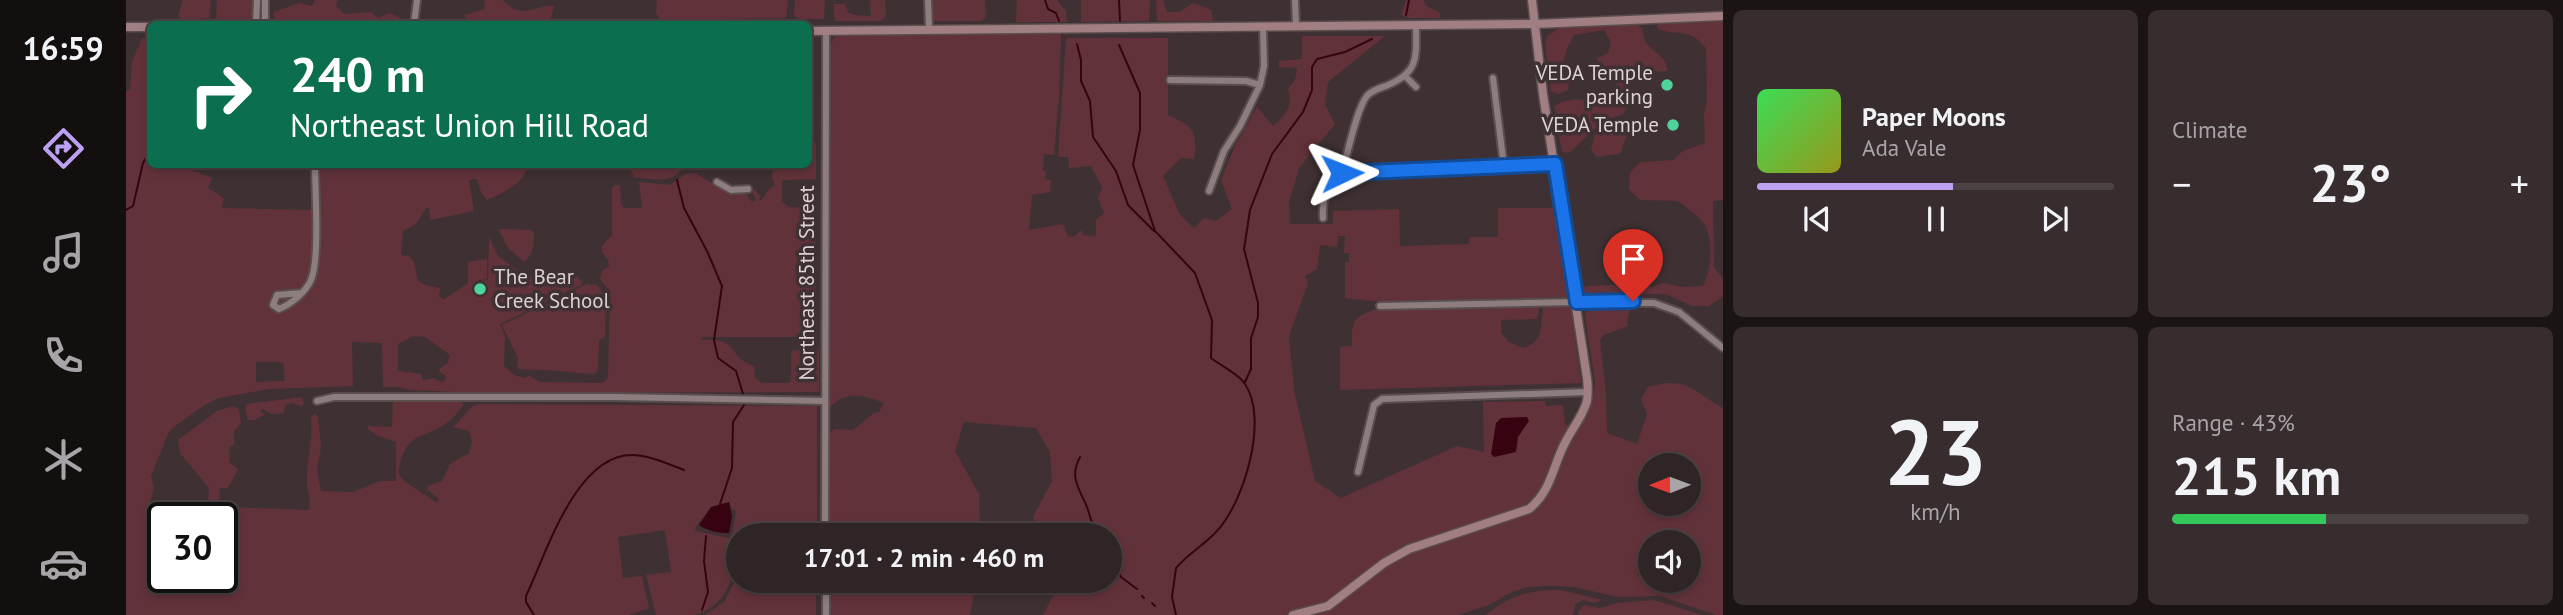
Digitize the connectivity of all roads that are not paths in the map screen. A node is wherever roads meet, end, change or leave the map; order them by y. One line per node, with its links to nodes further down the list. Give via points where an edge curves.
1 (257, 0): 8 (street)
2 (265, 0): 9 (street)
3 (417, 0): 10 (street)
4 (929, 0): 17 (street)
5 (1295, 0): 12 (street)
6 (1532, 0): 11 (street)
7 (1723, 16): 11 (street)
8 (256, 21)
9 (265, 21)
10 (414, 21)
11 (1535, 23): 13 (street); 25 (street)
12 (1296, 25): 13 (street); 14 (street)
13 (1416, 25): 20 (street, via 1415,63)
14 (1263, 26): 17 (street); 23 (street)
15 (126, 27): 16 (street)
16 (147, 27)
17 (929, 29): 19 (street)
18 (812, 30): 19 (street)
19 (826, 31): 39 (street, Northeast 85th Street)
20 (1405, 76): 24 (street); 28 (street, via 1368,94)
21 (1493, 78): 26 (street)
22 (1170, 80): 23 (street)
23 (1260, 85): 31 (street, via 1224,151)
24 (1416, 87)
25 (1555, 164): 26 (street); 34 (street)
26 (1504, 167): 28 (street)
27 (315, 168): 33 (street, via 314,270)
28 (1342, 173): 32 (street, via 1323,199)
29 (717, 182): 30 (street, via 732,190)
30 (748, 189)
31 (1209, 191)
32 (1322, 218)
33 (302, 293)
34 (1577, 302): 35 (street); 36 (street, via 1637,301 1669,307); 37 (street)
35 (1380, 306)
36 (1723, 348)
37 (1588, 392): 40 (street, via 1382,399 1374,405); 44 (street, via 1548,488 1530,509 1397,555 1328,606)
38 (317, 401): 39 (street, via 334,397)
39 (825, 401): 41 (street, Northeast 85th Street)
40 (1358, 472)
41 (825, 523)
42 (825, 593): 43 (street)
43 (826, 615)
44 (1293, 615)

